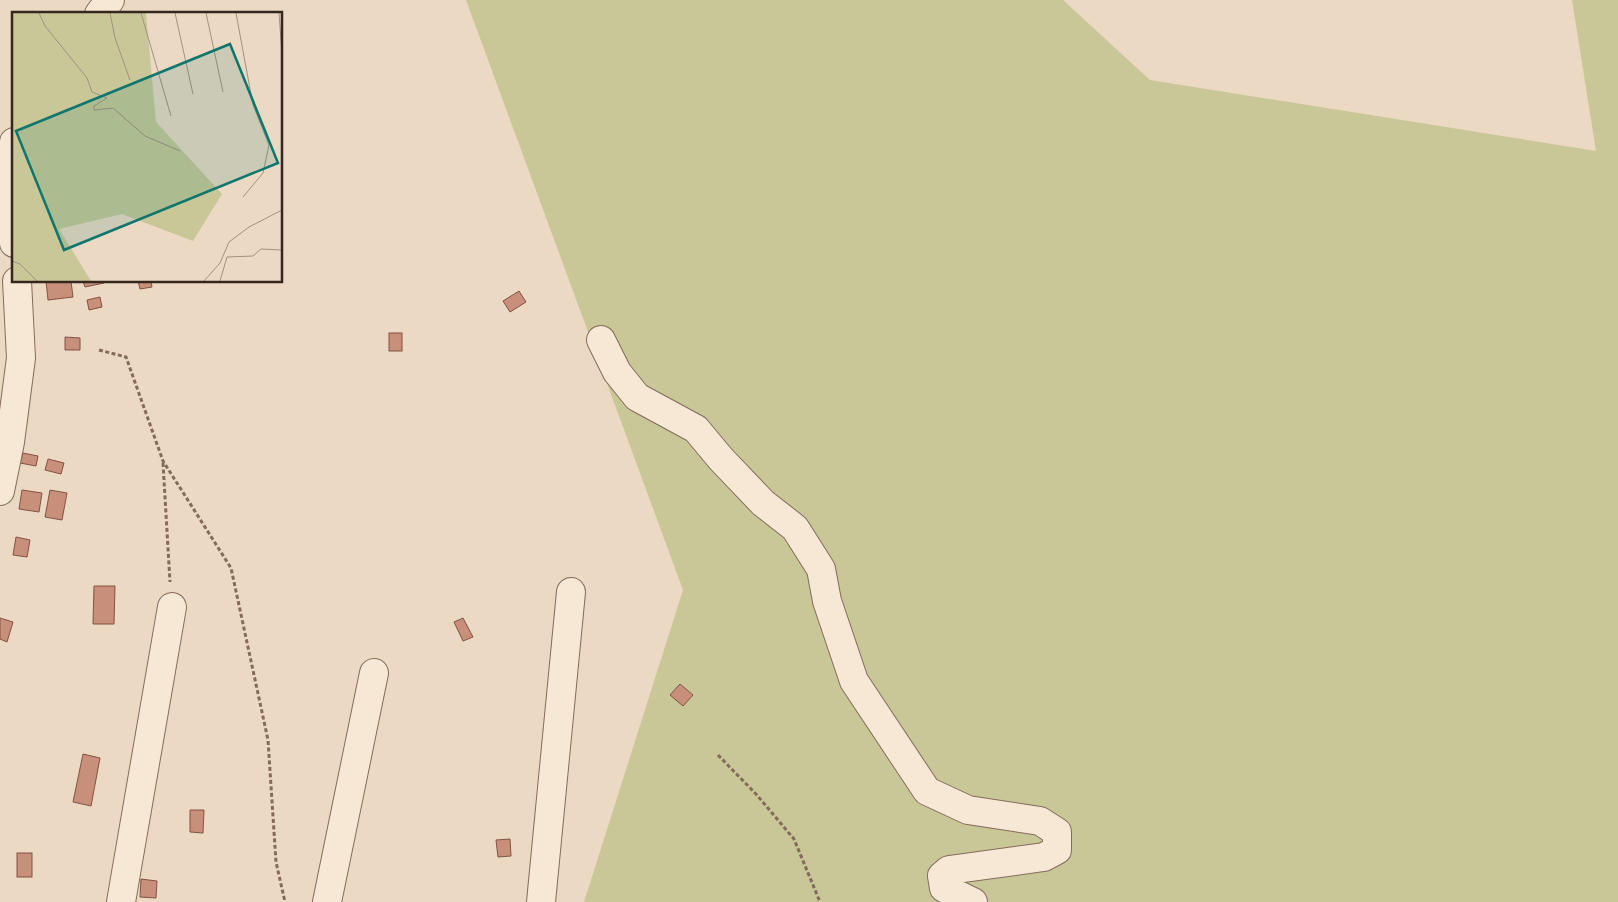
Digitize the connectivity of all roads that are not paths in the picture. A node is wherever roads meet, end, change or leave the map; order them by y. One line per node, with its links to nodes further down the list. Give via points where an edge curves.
1 (110, 0): 2 (street)
2 (101, 12)
3 (12, 156): 4 (street, via 8,184)
4 (12, 223)
5 (17, 282): 7 (street, via 21,358)
6 (601, 340): 14 (street, via 618,372 637,397 696,429 763,503 796,528 821,569 827,601 854,681 927,790 968,810 1040,821 1057,832 1057,850 1044,857 949,870 942,876 944,888)
7 (0, 491)
8 (571, 592): 13 (street)
9 (172, 607): 11 (street)
10 (374, 673): 12 (street)
11 (121, 902)
12 (327, 902)
13 (541, 902)
14 (973, 902)

